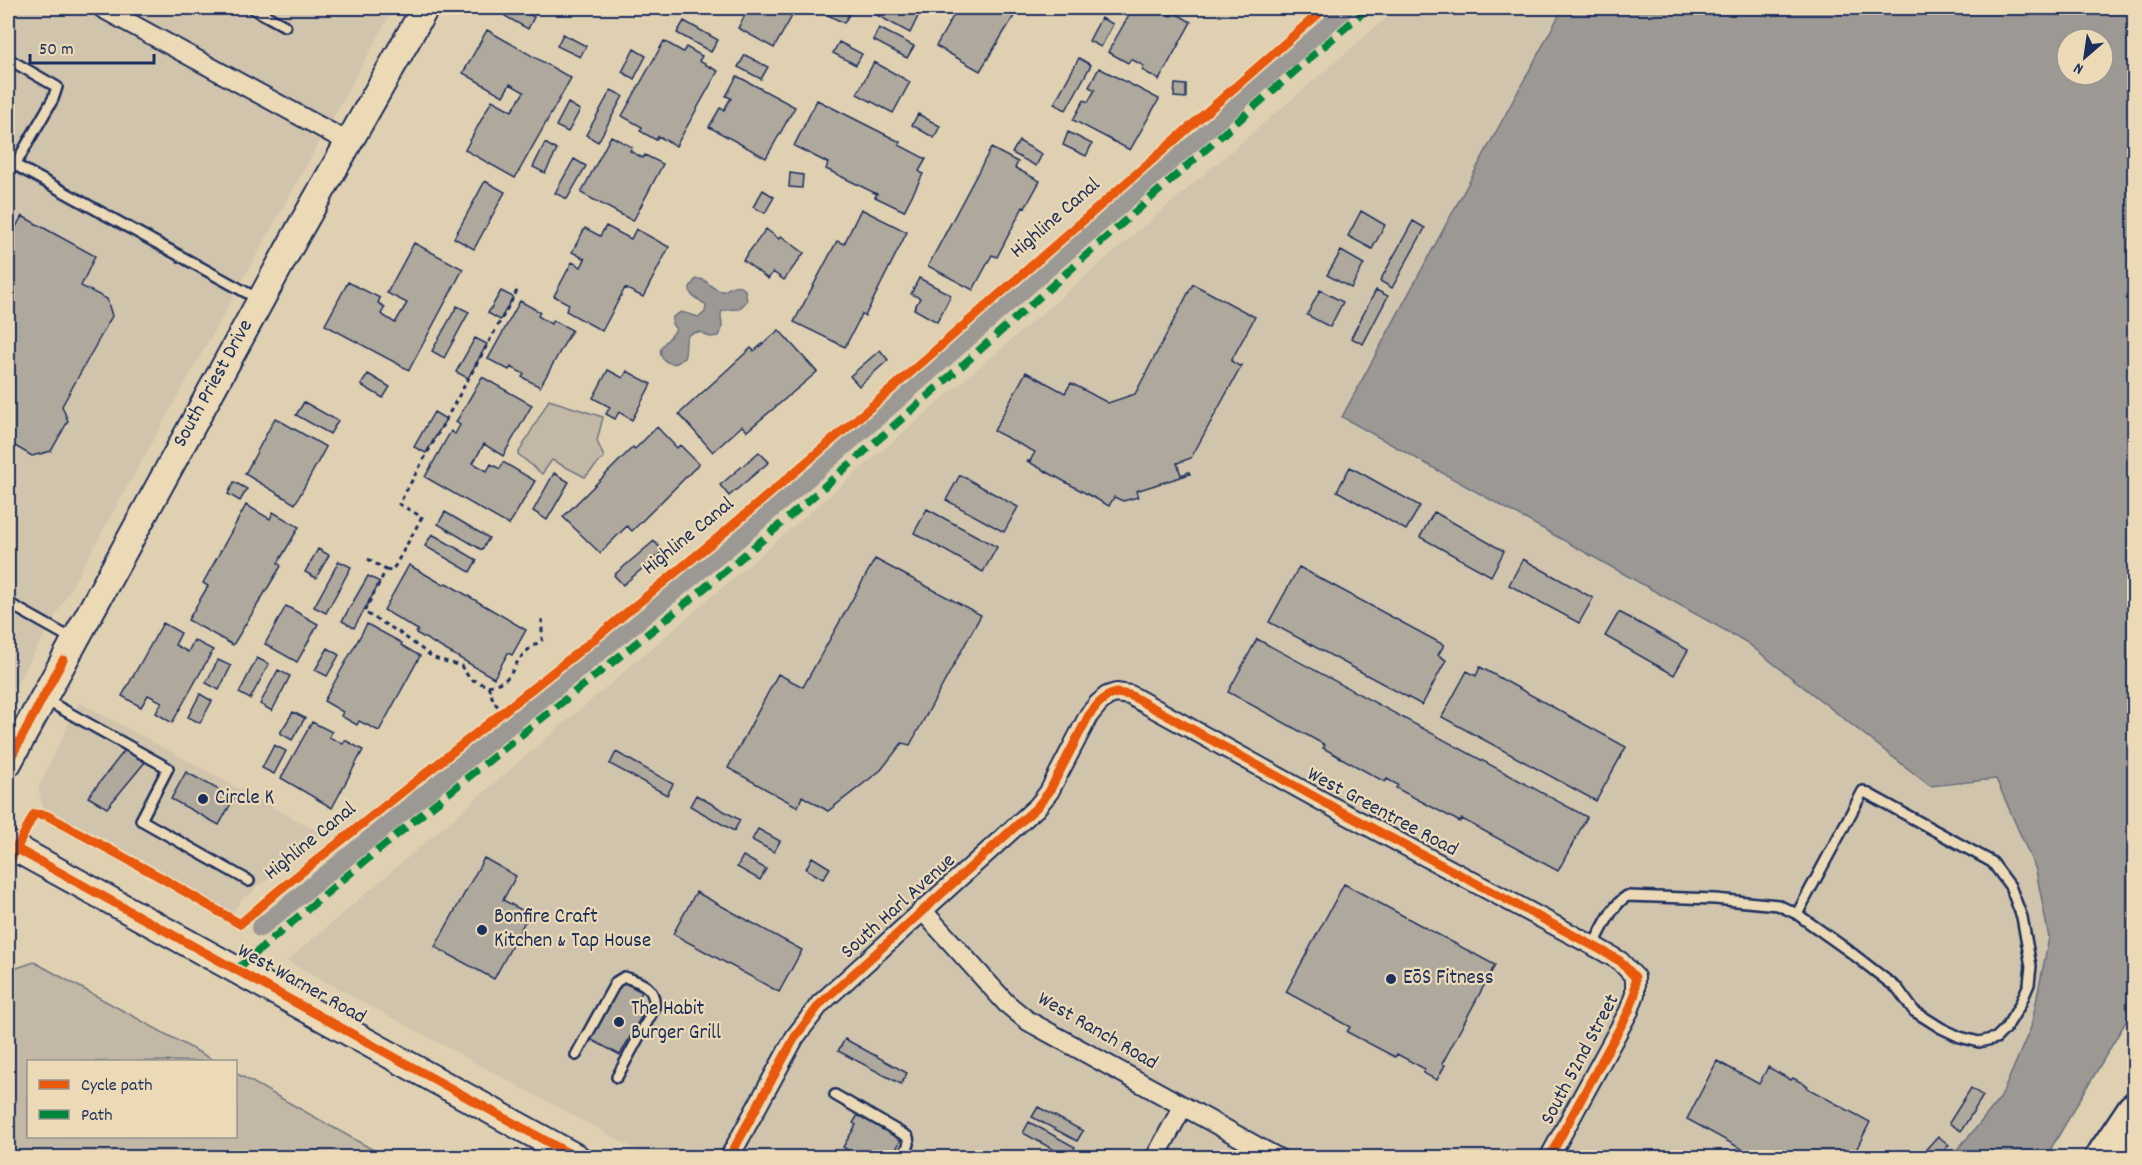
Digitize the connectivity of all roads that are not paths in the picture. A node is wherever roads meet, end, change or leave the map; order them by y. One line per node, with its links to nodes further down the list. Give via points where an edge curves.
1 (102, 8): 6 (street)
2 (252, 8): 4 (lane)
3 (426, 8): 6 (main road, South Priest Drive)
4 (285, 26)
5 (8, 61): 7 (lane, via 57,87)
6 (348, 142): 8 (main road, South Priest Drive)
7 (11, 163): 8 (lane)
8 (260, 300): 10 (main road, South Priest Drive)
9 (8, 603): 10 (lane)
10 (74, 640): 12 (main road, South Priest Drive)
11 (1107, 696): 16 (street, South Harl Avenue, via 1089,715 1049,792 1037,807); 18 (street, West Greentree Road, via 1130,695)
12 (43, 698): 13 (main road, South Priest Drive); 15 (lane, via 168,768 141,820)
13 (8, 763)
14 (8, 844): 25 (main road, West Warner Road)
15 (249, 881)
16 (921, 910): 23 (street, West Ranch Road, via 1005,1003 1028,1021); 26 (street, South Harl Avenue, via 808,1018)
17 (1797, 914): 17 (lane, via 1898,988 1914,1011 1960,1037 1979,1042 1996,1038 2006,1028 2029,984 2031,966 2022,917 2010,886 1992,862 1863,791); 18 (lane, via 1778,905 1627,897 1620,901)
18 (1593, 946): 19 (street, West Greentree Road, via 1620,961)
19 (1635, 977): 30 (street, South 52nd Street, via 1629,1011)
20 (576, 1055): 21 (lane, via 616,982 624,977 636,980 652,992 654,1009)
21 (617, 1077)
22 (835, 1095): 27 (lane, via 908,1137)
23 (1183, 1106): 28 (street); 29 (street, West Ranch Road)
24 (2134, 1110): 31 (highway)
25 (577, 1158)
26 (729, 1158)
27 (902, 1158)
28 (1155, 1158)
29 (1278, 1158)
30 (1549, 1158)
31 (2102, 1158)

